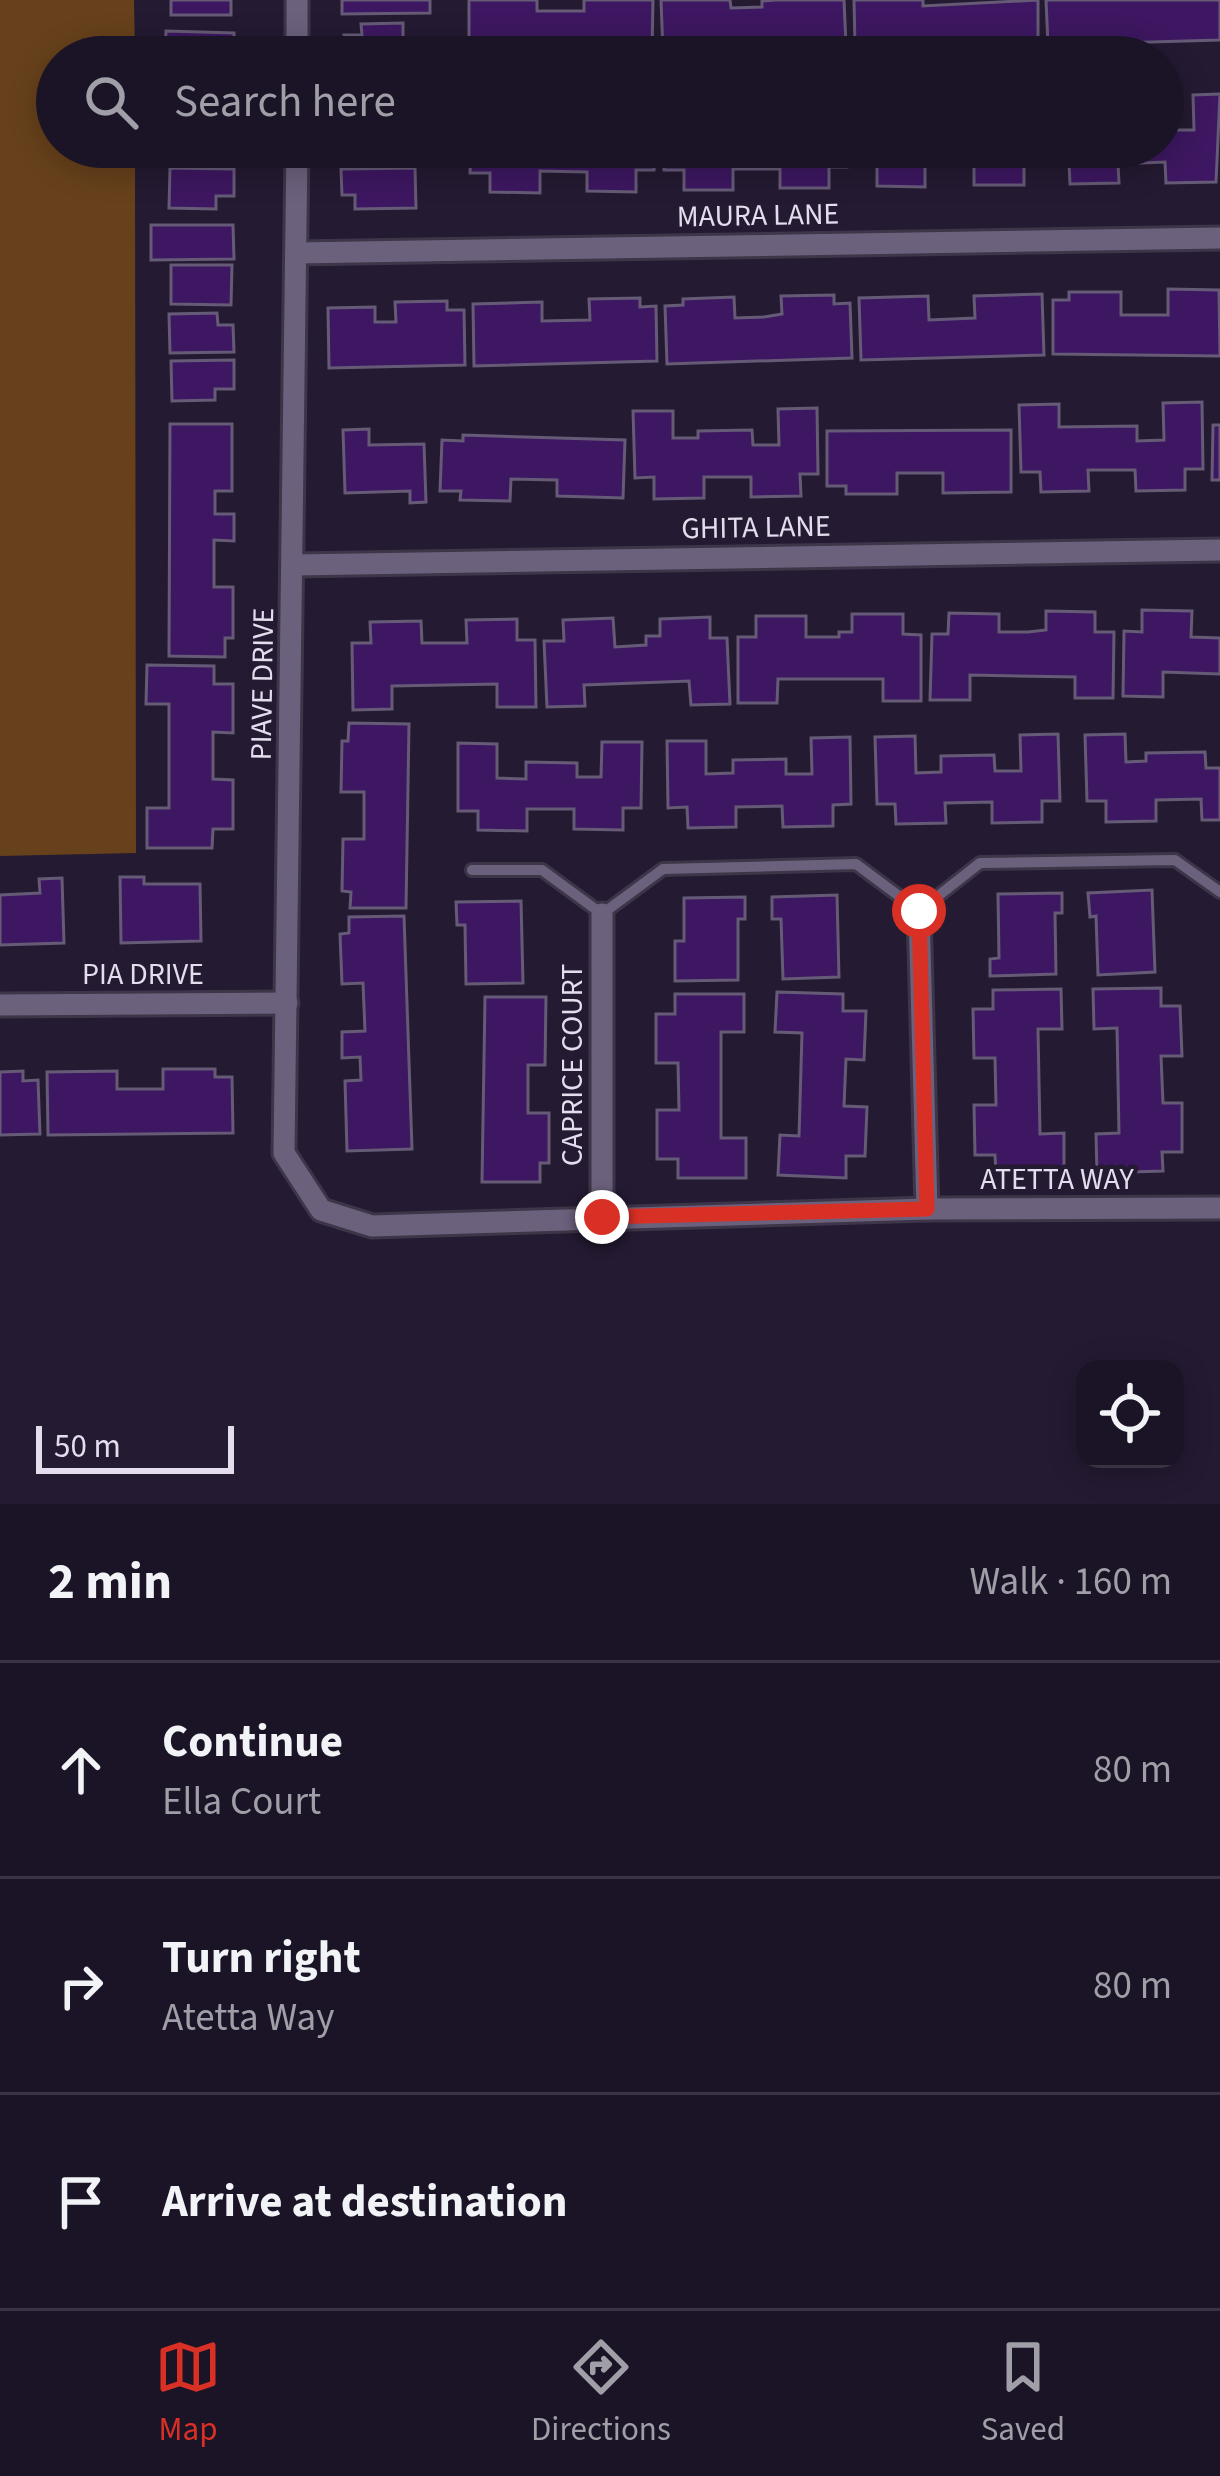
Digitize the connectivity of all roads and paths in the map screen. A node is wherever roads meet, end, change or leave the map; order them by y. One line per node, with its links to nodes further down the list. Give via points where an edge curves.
1 (297, 0): 2 (street)
2 (297, 36)
3 (297, 168): 5 (street, PIAVE DRIVE)
4 (1220, 238): 5 (street, MAURA LANE)
5 (296, 253): 7 (street, PIAVE DRIVE)
6 (1220, 550): 7 (street, GHITA LANE)
7 (294, 565): 12 (street, PIAVE DRIVE)
8 (472, 869): 11 (lane, via 542,869)
9 (1220, 892): 10 (lane, via 1175,860 980,863)
10 (919, 911): 11 (lane, via 856,864 663,868); 15 (street)
11 (602, 914): 17 (street, CAPRICE COURT)
12 (286, 1003): 13 (street, PIA DRIVE); 16 (street, PIAVE DRIVE, via 284,1153)
13 (0, 1005)
14 (1220, 1208): 15 (street, ATETTA WAY)
15 (927, 1209): 17 (street, ATETTA WAY)
16 (321, 1210): 17 (street, ATETTA WAY, via 372,1226)
17 (602, 1217)

